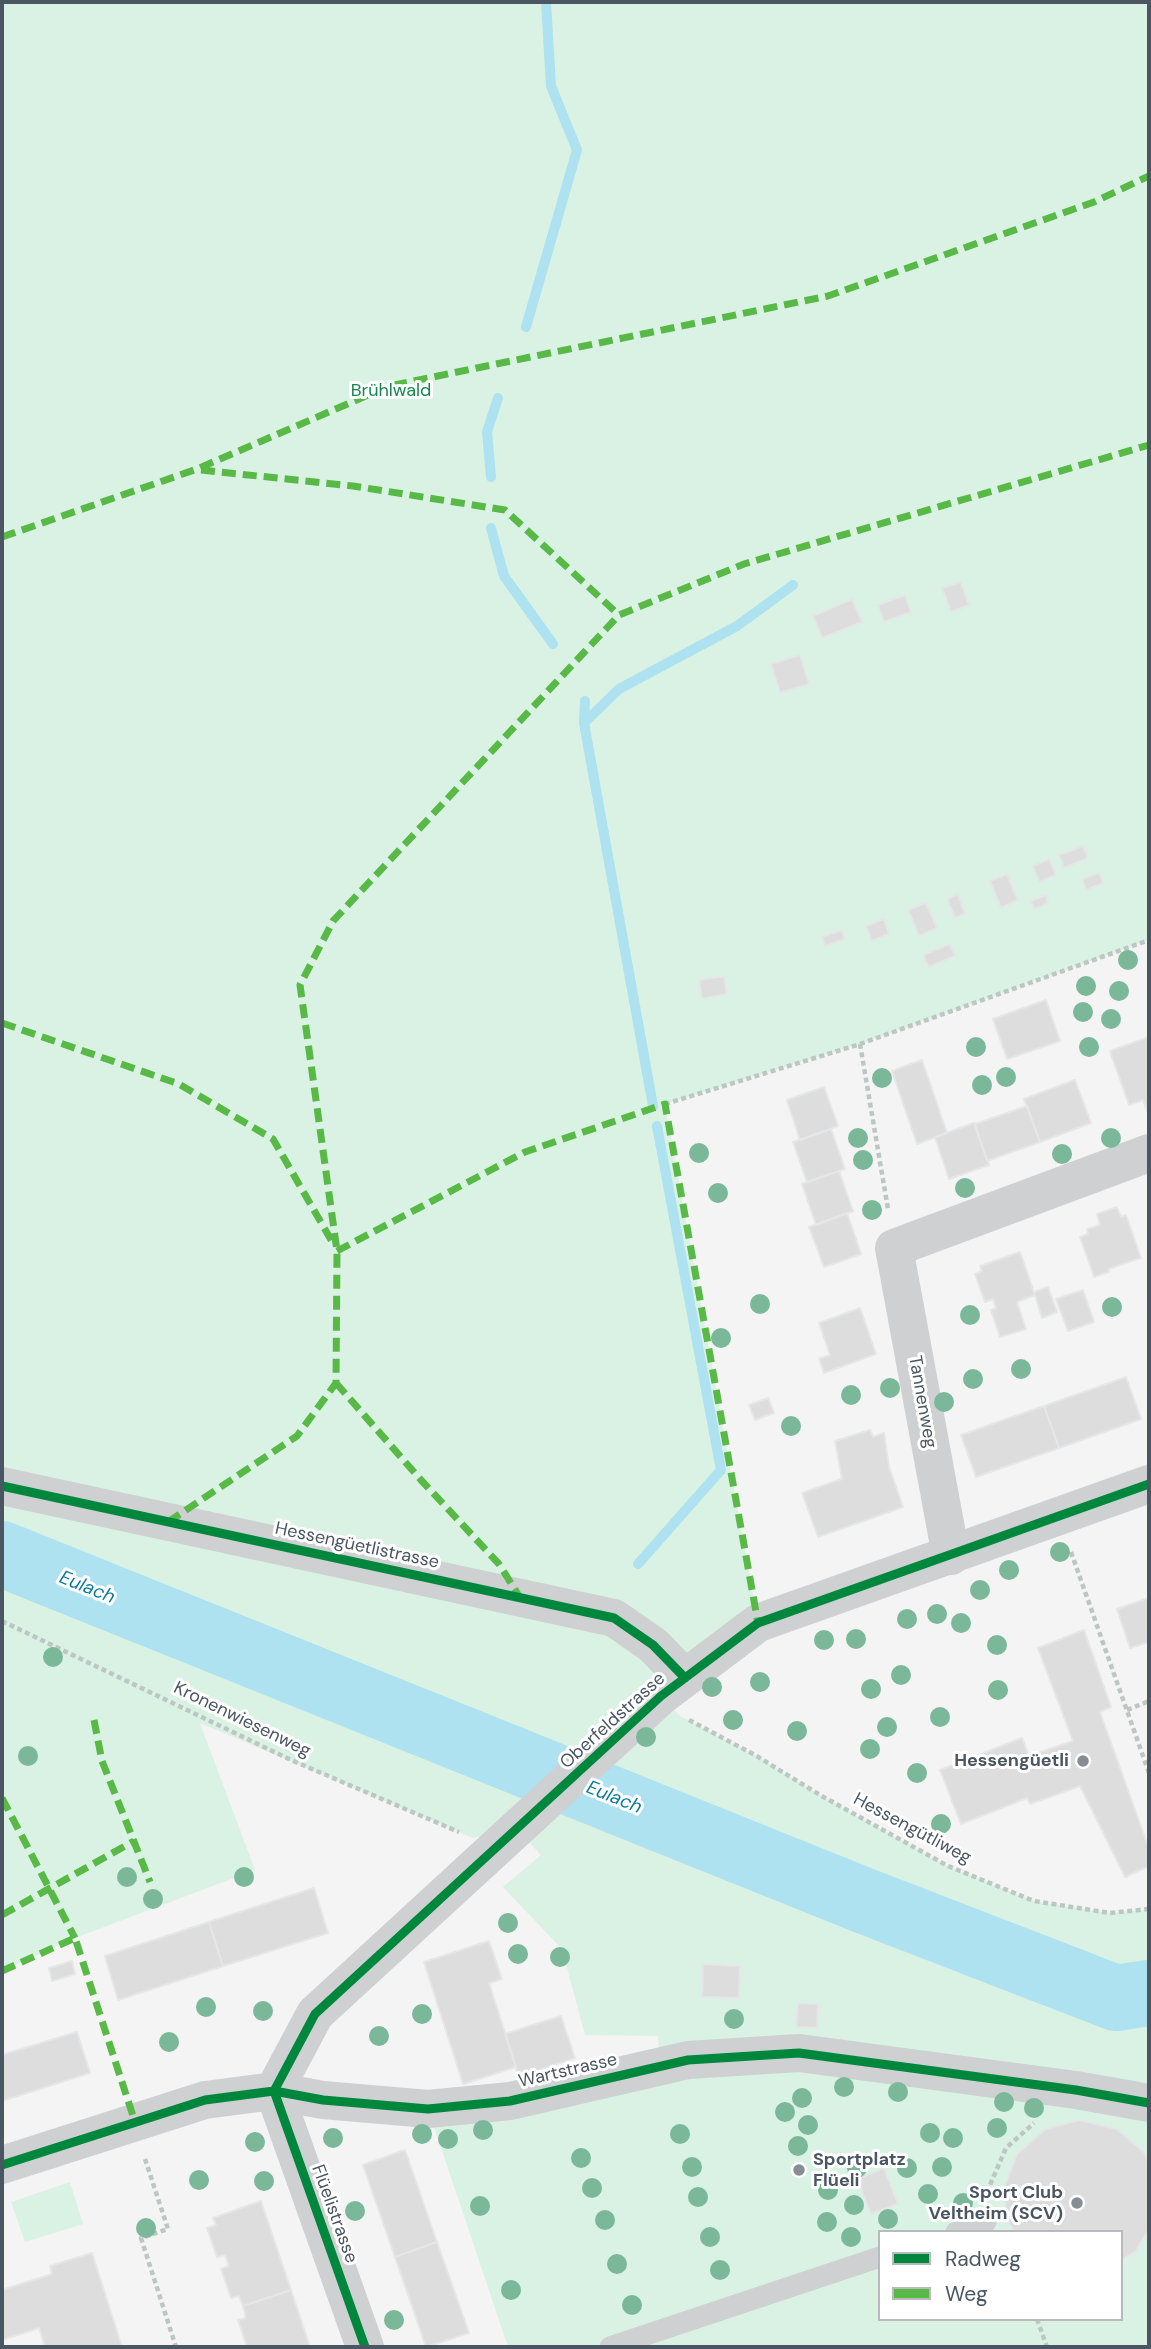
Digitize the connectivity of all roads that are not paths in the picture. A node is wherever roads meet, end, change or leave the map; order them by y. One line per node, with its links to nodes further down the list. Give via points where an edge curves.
1 (1149, 1153): 4 (street, Tannenweg, via 894,1248)
2 (1149, 1484): 4 (street, Oberfeldstrasse)
3 (2, 1486): 5 (street, Hessengüetlistrasse, via 614,1618 653,1645)
4 (950, 1556): 5 (street, Oberfeldstrasse, via 758,1623)
5 (685, 1678): 6 (street, Oberfeldstrasse, via 619,1733 315,2014)
6 (274, 2091): 7 (street, Wartstrasse, via 428,2109 510,2101 688,2060 799,2053); 8 (street, Wartstrasse, via 205,2100); 12 (street, Flüelistrasse)
7 (1149, 2103)
8 (2, 2165)
9 (986, 2222): 10 (lane)
10 (962, 2230)
11 (878, 2258): 13 (lane)
12 (365, 2347)
13 (610, 2347)

